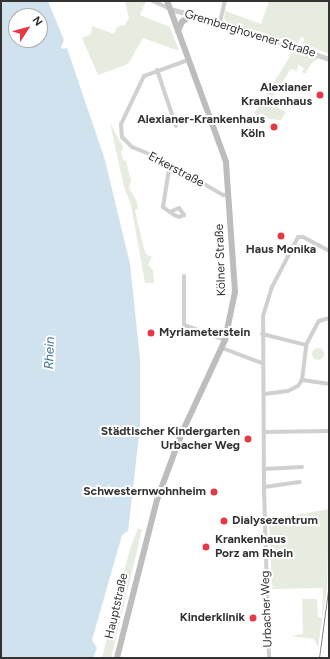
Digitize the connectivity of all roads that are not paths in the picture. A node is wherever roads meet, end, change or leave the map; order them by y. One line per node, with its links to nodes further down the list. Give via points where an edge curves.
1 (153, 1): 4 (street)
2 (167, 1): 4 (main road, Kölner Straße)
3 (225, 1): 6 (street)
4 (170, 9): 5 (street, Gremberghovener Straße); 7 (main road, Kölner Straße)
5 (192, 15): 6 (street, Gremberghovener Straße); 7 (main road, via 182,22)
6 (220, 22): 8 (street, Gremberghovener Straße)
7 (178, 31): 9 (main road, Kölner Straße)
8 (329, 59)
9 (188, 60): 10 (street, Erkerstraße); 13 (main road, Kölner Straße, via 226,162)
10 (157, 70): 11 (street); 12 (street, Erkerstraße, via 144,76 129,102 120,131 126,144)
11 (176, 126)
12 (172, 166): 13 (street, Erkerstraße, via 223,195); 14 (street, via 168,174 163,207)
13 (229, 195): 19 (main road, Kölner Straße, via 235,292)
14 (170, 212)
15 (329, 251): 18 (street, Urbacher Weg, via 299,236 268,297)
16 (184, 276): 19 (street, via 184,325)
17 (329, 318): 20 (street, via 319,320)
18 (262, 334): 20 (street); 22 (street, Urbacher Weg)
19 (225, 340): 21 (main road, Kölner Straße)
20 (306, 345): 23 (street)
21 (222, 348): 22 (street); 32 (main road, Kölner Straße, via 174,453)
22 (262, 363): 25 (street, Urbacher Weg)
23 (302, 380): 24 (street); 25 (street, via 293,389)
24 (329, 384)
25 (264, 394): 27 (street, Urbacher Weg)
26 (329, 431): 27 (street)
27 (264, 432): 29 (street, Urbacher Weg)
28 (302, 468): 29 (street)
29 (264, 469): 31 (street, Urbacher Weg)
30 (300, 482): 31 (street)
31 (264, 487): 34 (street, Urbacher Weg)
32 (140, 559): 33 (main road, Hauptstraße)
33 (117, 658)
34 (269, 658)

